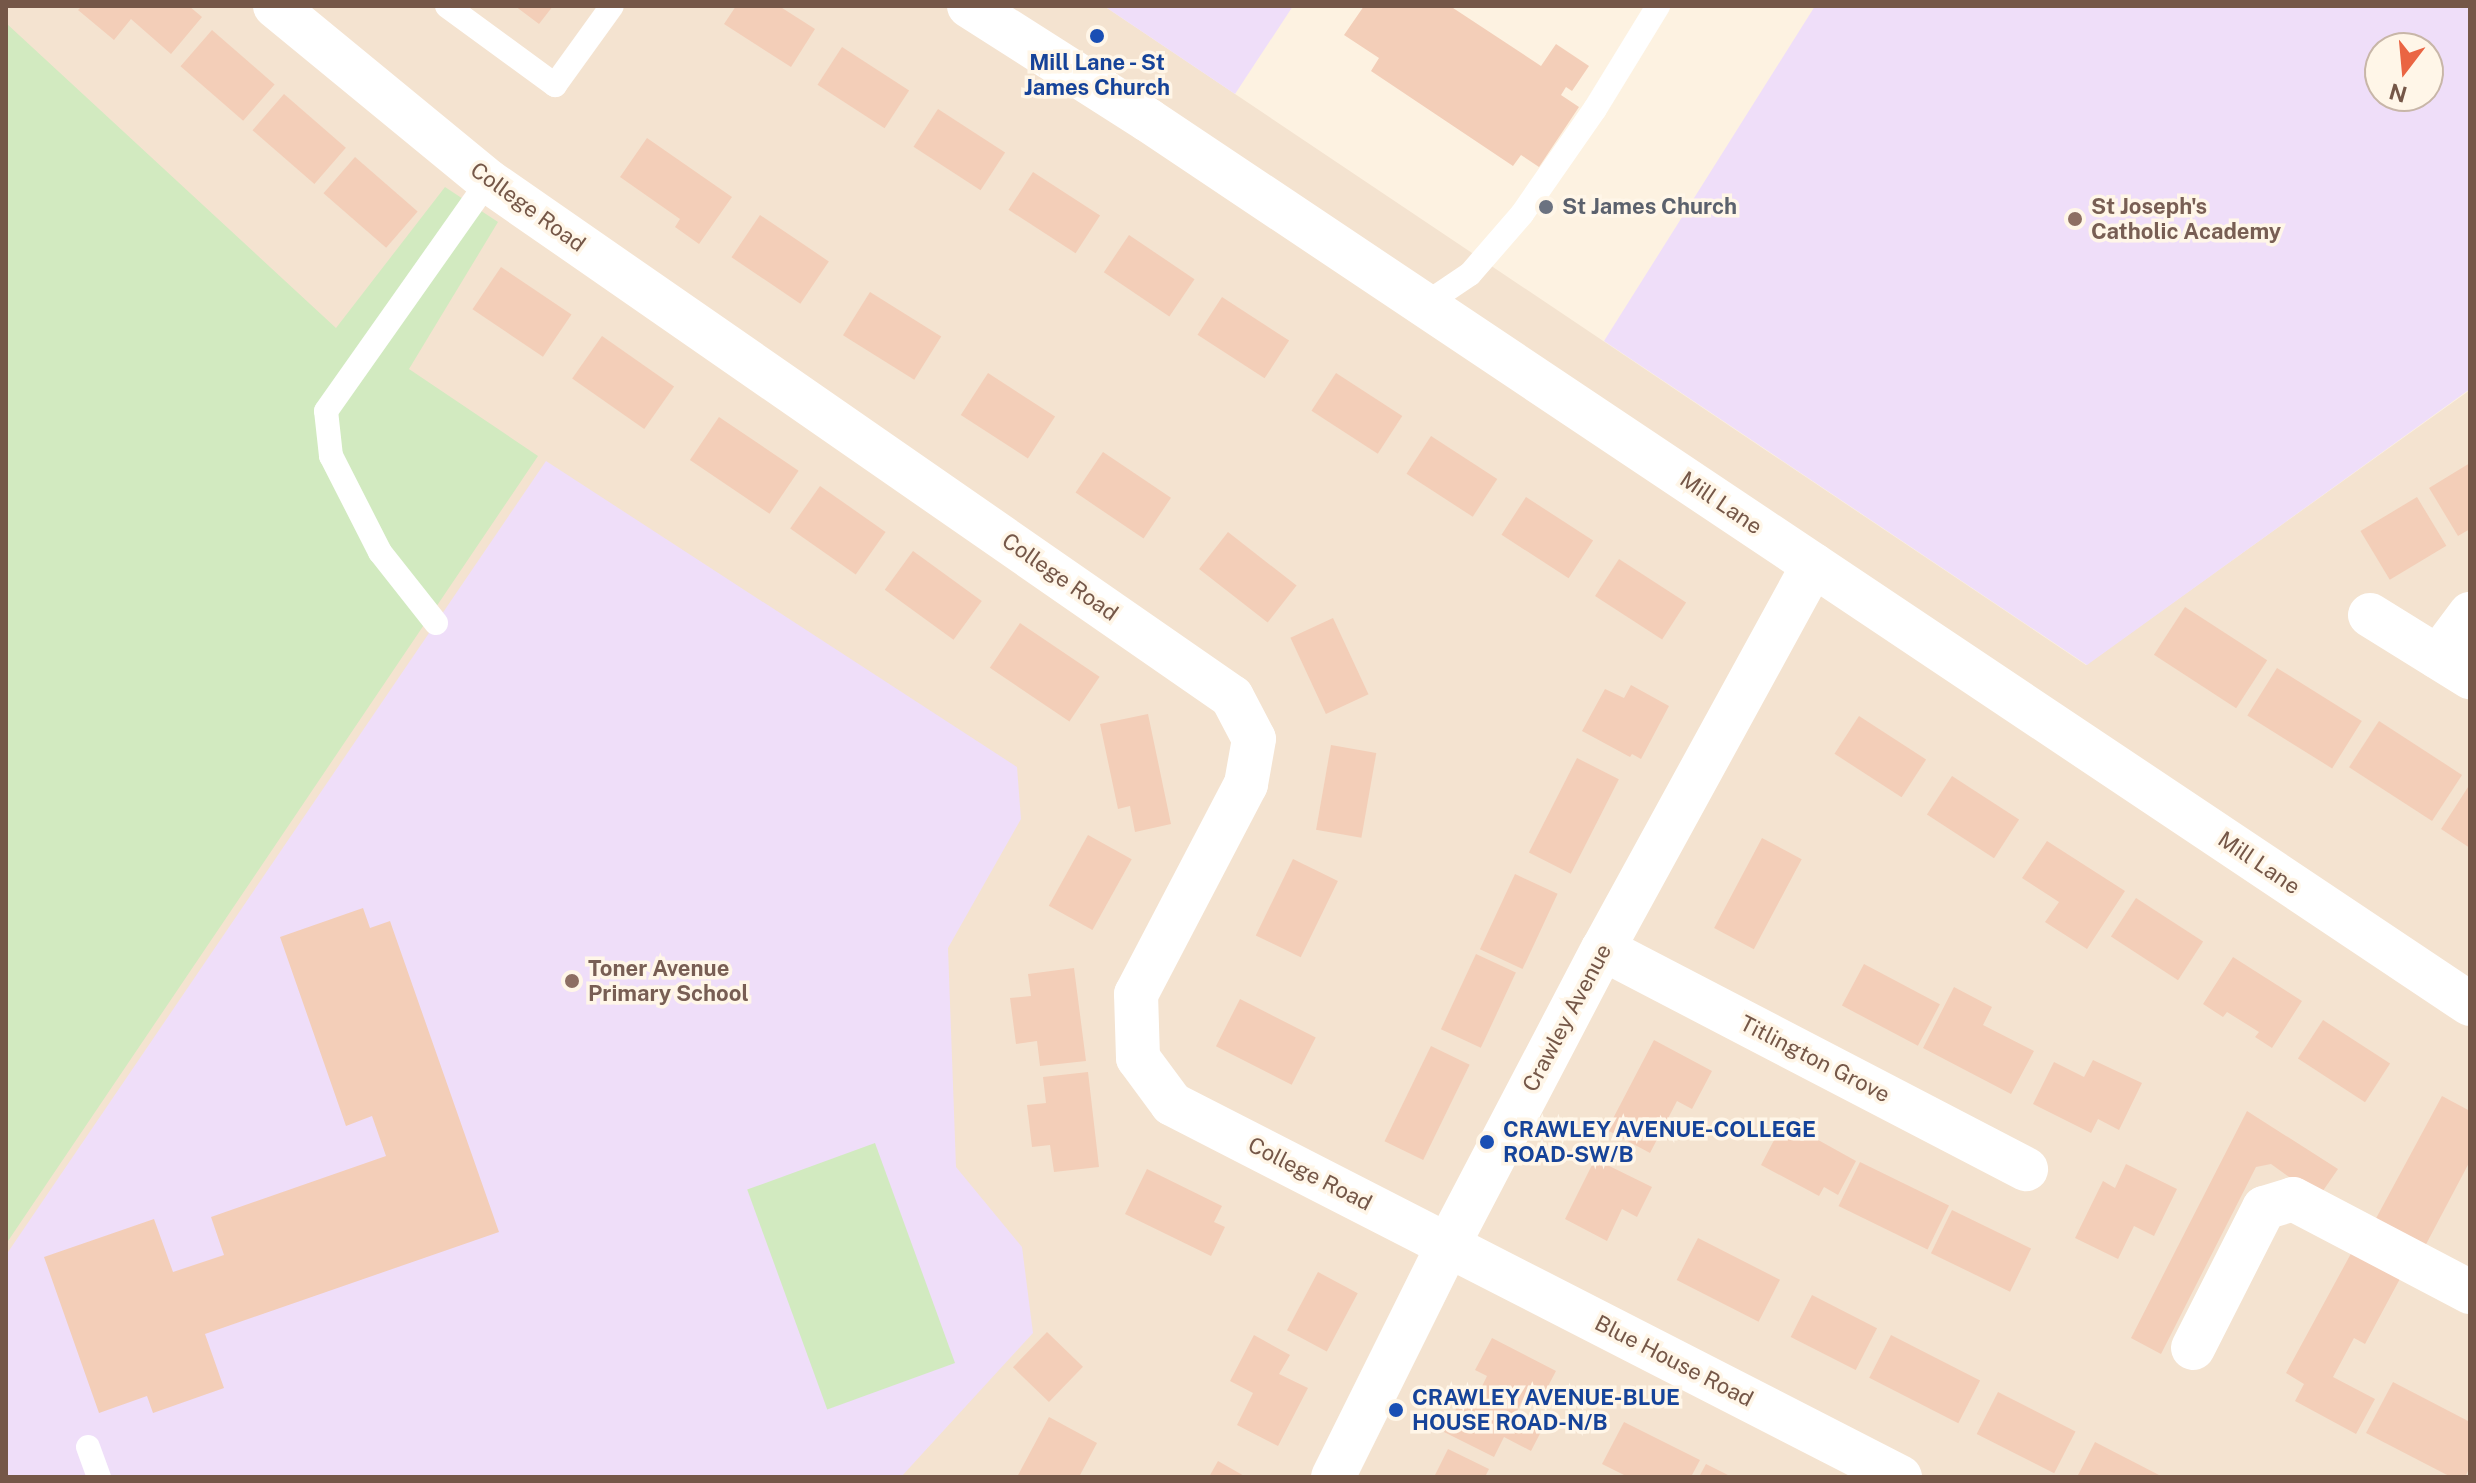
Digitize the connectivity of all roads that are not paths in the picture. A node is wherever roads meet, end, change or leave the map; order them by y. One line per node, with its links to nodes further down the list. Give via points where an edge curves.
1 (275, 6): 6 (street, College Road)
2 (447, 6): 3 (lane, via 555,85)
3 (612, 6)
4 (969, 6): 7 (street, Mill Lane)
5 (1658, 6): 7 (lane, via 1522,214 1470,274)
6 (488, 181): 11 (lane, via 326,411 331,456 380,552); 16 (street, College Road, via 1232,697 1254,739 1246,784 1136,994 1138,1058 1172,1104)
7 (1424, 305): 8 (street, Mill Lane)
8 (1813, 565): 13 (street, Crawley Avenue); 14 (street, Mill Lane)
9 (2470, 614): 12 (street)
10 (2370, 615): 12 (street)
11 (436, 623)
12 (2454, 667)
13 (1603, 949): 15 (street, Titlington Grove); 16 (street, Crawley Avenue)
14 (2470, 1004)
15 (2026, 1169)
16 (1448, 1245): 21 (street, Crawley Avenue); 22 (street, Blue House Road)
17 (2470, 1292): 18 (street, via 2293,1199 2264,1208)
18 (2193, 1348)
19 (88, 1447): 20 (lane)
20 (99, 1477)
21 (1333, 1477)
22 (1900, 1477)

